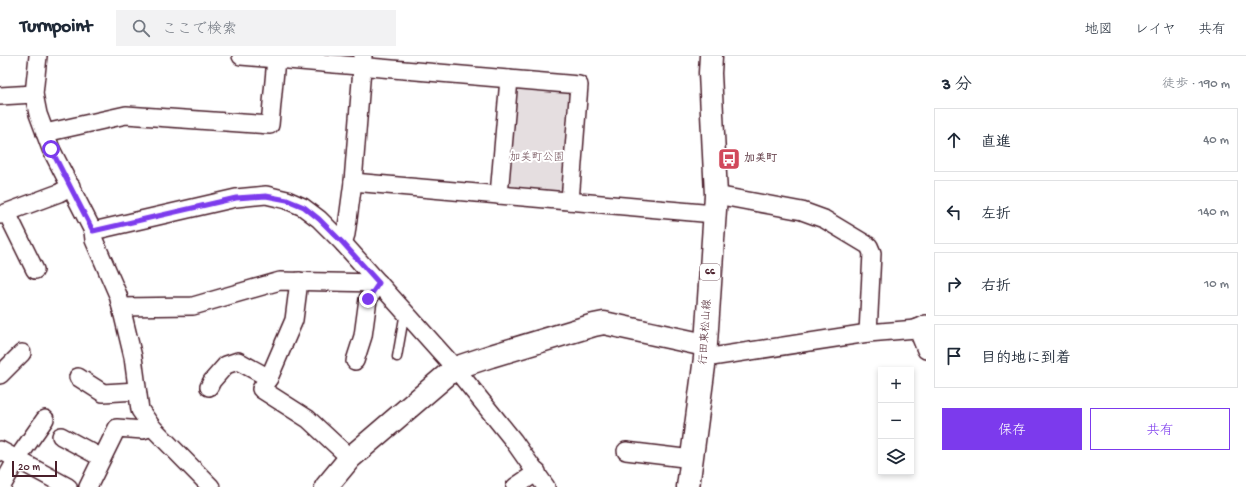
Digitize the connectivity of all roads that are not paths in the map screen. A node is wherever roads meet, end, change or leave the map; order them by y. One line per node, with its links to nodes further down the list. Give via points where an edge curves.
1 (38, 56): 7 (street)
2 (241, 56): 4 (street)
3 (711, 56): 14 (street, 行田東松山線 / 66)
4 (276, 59): 5 (street); 9 (street, via 270,125 126,115)
5 (362, 62): 6 (street); 10 (street)
6 (509, 79): 12 (street); 13 (street, via 579,85)
7 (34, 94): 8 (street); 9 (street)
8 (0, 96)
9 (45, 133): 11 (street)
10 (353, 182): 12 (street); 17 (street)
11 (72, 186): 15 (street); 16 (street)
12 (500, 195): 13 (street)
13 (570, 201): 14 (street)
14 (715, 205): 24 (street, via 802,211 824,219 869,246 872,253); 26 (street, 行田東松山線 / 66)
15 (4, 214): 18 (street)
16 (93, 231): 17 (street, via 236,198 266,196 304,207); 21 (street, via 94,240)
17 (343, 243): 20 (street)
18 (35, 270)
19 (299, 281): 20 (street); 21 (street, via 280,281 193,306); 33 (street, via 294,320)
20 (379, 283): 22 (street); 29 (street, via 368,299 363,336)
21 (121, 307): 35 (street, via 133,358)
22 (405, 312): 28 (lane); 30 (street)
23 (921, 326): 24 (street); 25 (street)
24 (868, 333): 26 (street)
25 (926, 350)
26 (705, 351): 30 (street, via 604,323); 44 (street, 行田東松山線 / 66)
27 (22, 353): 31 (street)
28 (397, 357)
29 (355, 361)
30 (455, 368): 42 (street); 45 (street)
31 (0, 375)
32 (78, 377): 35 (street, via 103,393)
33 (269, 378): 34 (street, via 238,362 226,365); 42 (street, via 261,389 308,419)
34 (209, 387)
35 (137, 391): 37 (street, via 140,410)
36 (45, 419): 43 (street)
37 (152, 428): 41 (street, via 117,428); 49 (street)
38 (61, 436): 41 (street)
39 (0, 450): 43 (street)
40 (626, 451): 44 (street)
41 (102, 458): 48 (street)
42 (350, 458): 50 (street)
43 (17, 459): 46 (street); 47 (street)
44 (692, 460): 53 (street, 行田東松山線 / 66)
45 (537, 472): 51 (street); 52 (street)
46 (3, 484)
47 (68, 487)
48 (88, 487)
49 (211, 487)
50 (326, 487)
51 (515, 487)
52 (546, 487)
53 (688, 487)

